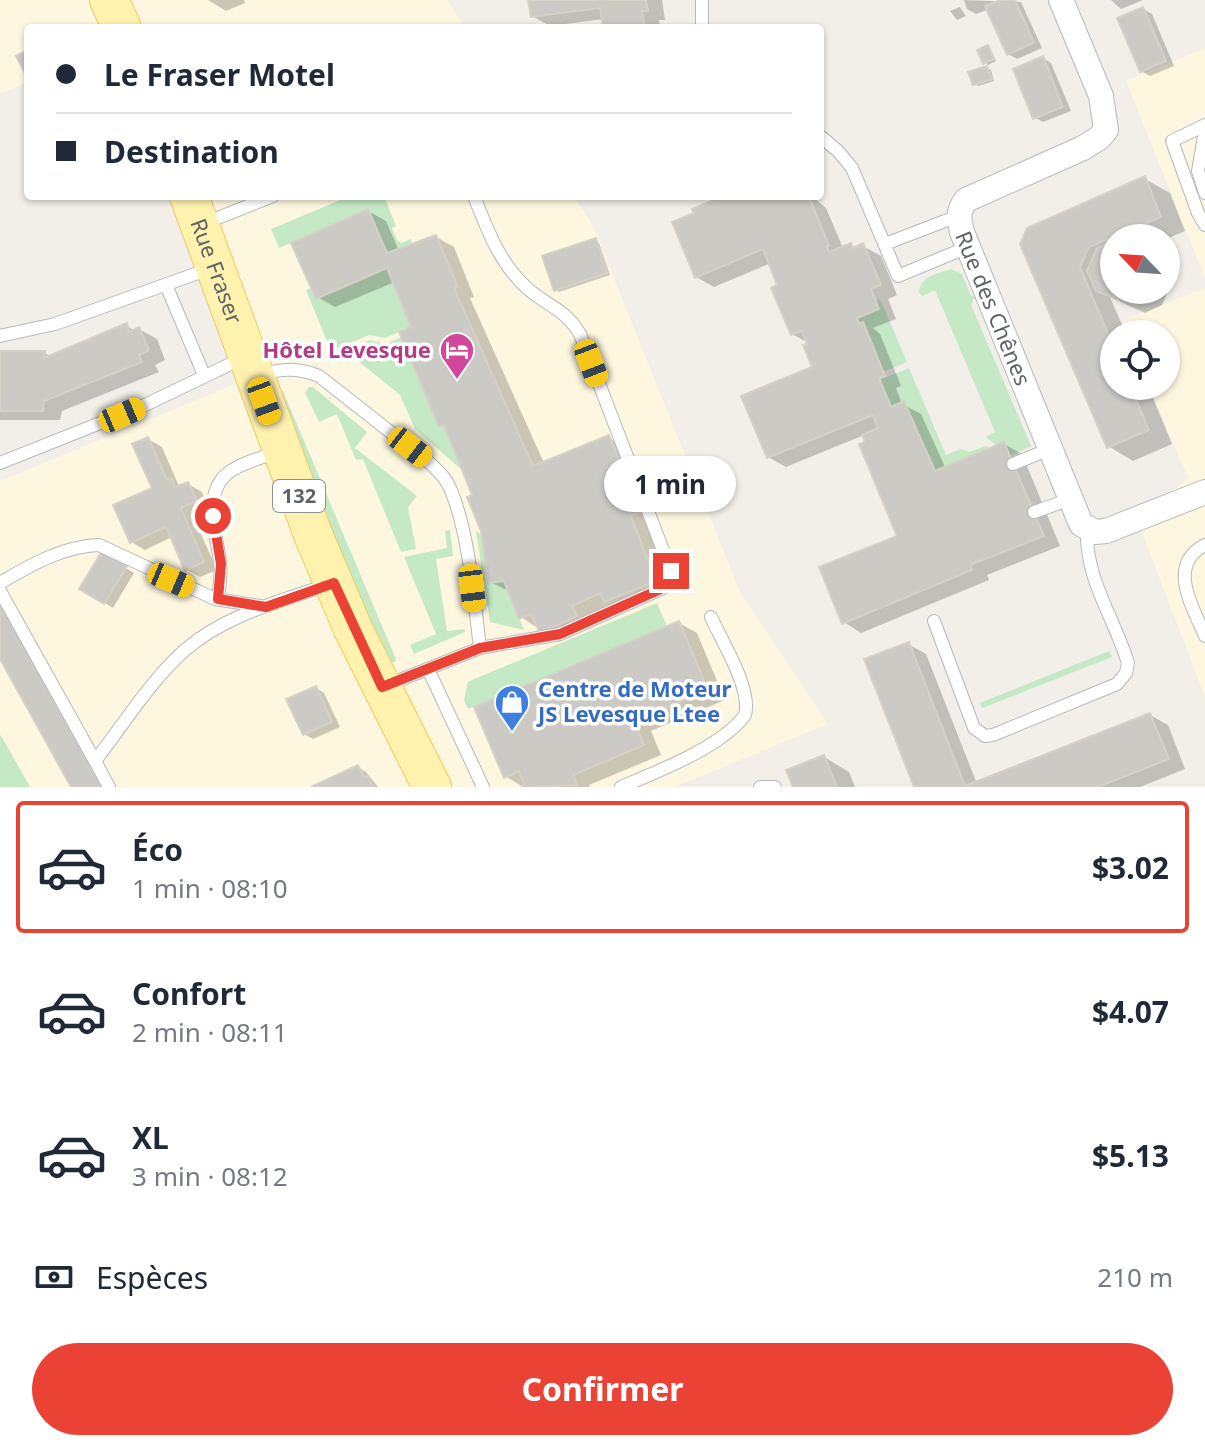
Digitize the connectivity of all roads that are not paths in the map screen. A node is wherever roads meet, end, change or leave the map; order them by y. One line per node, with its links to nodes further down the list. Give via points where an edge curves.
1 (109, 0): 4 (main road)
2 (702, 0): 5 (lane)
3 (1061, 0): 13 (street, Rue des Chênes, via 1101,96 1106,130 1083,148 966,200)
4 (120, 24)
5 (702, 24)
6 (1205, 128): 8 (lane); 14 (lane, via 1172,141)
7 (824, 139): 15 (lane, via 852,168)
8 (1203, 149): 9 (lane, via 1198,171)
9 (1205, 193)
10 (252, 200): 12 (lane)
11 (476, 200): 39 (lane, via 509,270 571,318 580,334 671,571 663,588 560,634)
12 (195, 211): 17 (main road, Rue Fraser / 132)
13 (958, 216): 15 (lane); 16 (street, Rue des Chênes)
14 (1205, 225)
15 (885, 244): 16 (lane, via 898,276)
16 (968, 247): 22 (street, Rue des Chênes)
17 (215, 266): 18 (lane); 20 (main road, Rue Fraser / 132)
18 (166, 285): 19 (lane, via 55,324); 21 (lane)
19 (0, 336)
20 (252, 366): 21 (lane); 23 (main road, Rue Fraser / 132); 39 (lane, via 319,376 445,478 463,533)
21 (204, 375): 24 (lane, via 143,406)
22 (1050, 449): 25 (lane); 27 (street, Rue des Chênes)
23 (282, 450): 32 (main road, Rue Fraser / 132); 34 (lane, via 240,466 221,481 213,516 221,564)
24 (0, 463)
25 (1013, 464)
26 (1205, 492): 29 (street, via 1106,531)
27 (1071, 499): 28 (lane); 29 (street, Rue des Chênes)
28 (1034, 512)
29 (1087, 529): 37 (lane, via 1087,558 1128,663 1117,684 985,736 974,728)
30 (1205, 545): 38 (lane, via 1189,558 1183,573)
31 (0, 583): 34 (lane, via 56,555 99,545)
32 (334, 583): 35 (lane); 41 (main road, Rue Fraser / 132)
33 (0, 591): 42 (lane)
34 (218, 599): 35 (lane)
35 (266, 607): 42 (lane, via 186,649)
36 (711, 617): 46 (lane, via 747,698 745,715 691,755)
37 (934, 621)
38 (1205, 636)
39 (480, 648): 40 (lane)
40 (428, 669): 41 (lane); 45 (lane)
41 (382, 687): 44 (main road, Rue Fraser / 132)
42 (95, 761): 43 (lane)
43 (109, 787)
44 (432, 787)
45 (483, 787)
46 (621, 787)
47 (760, 787): 48 (lane)
48 (775, 787)

